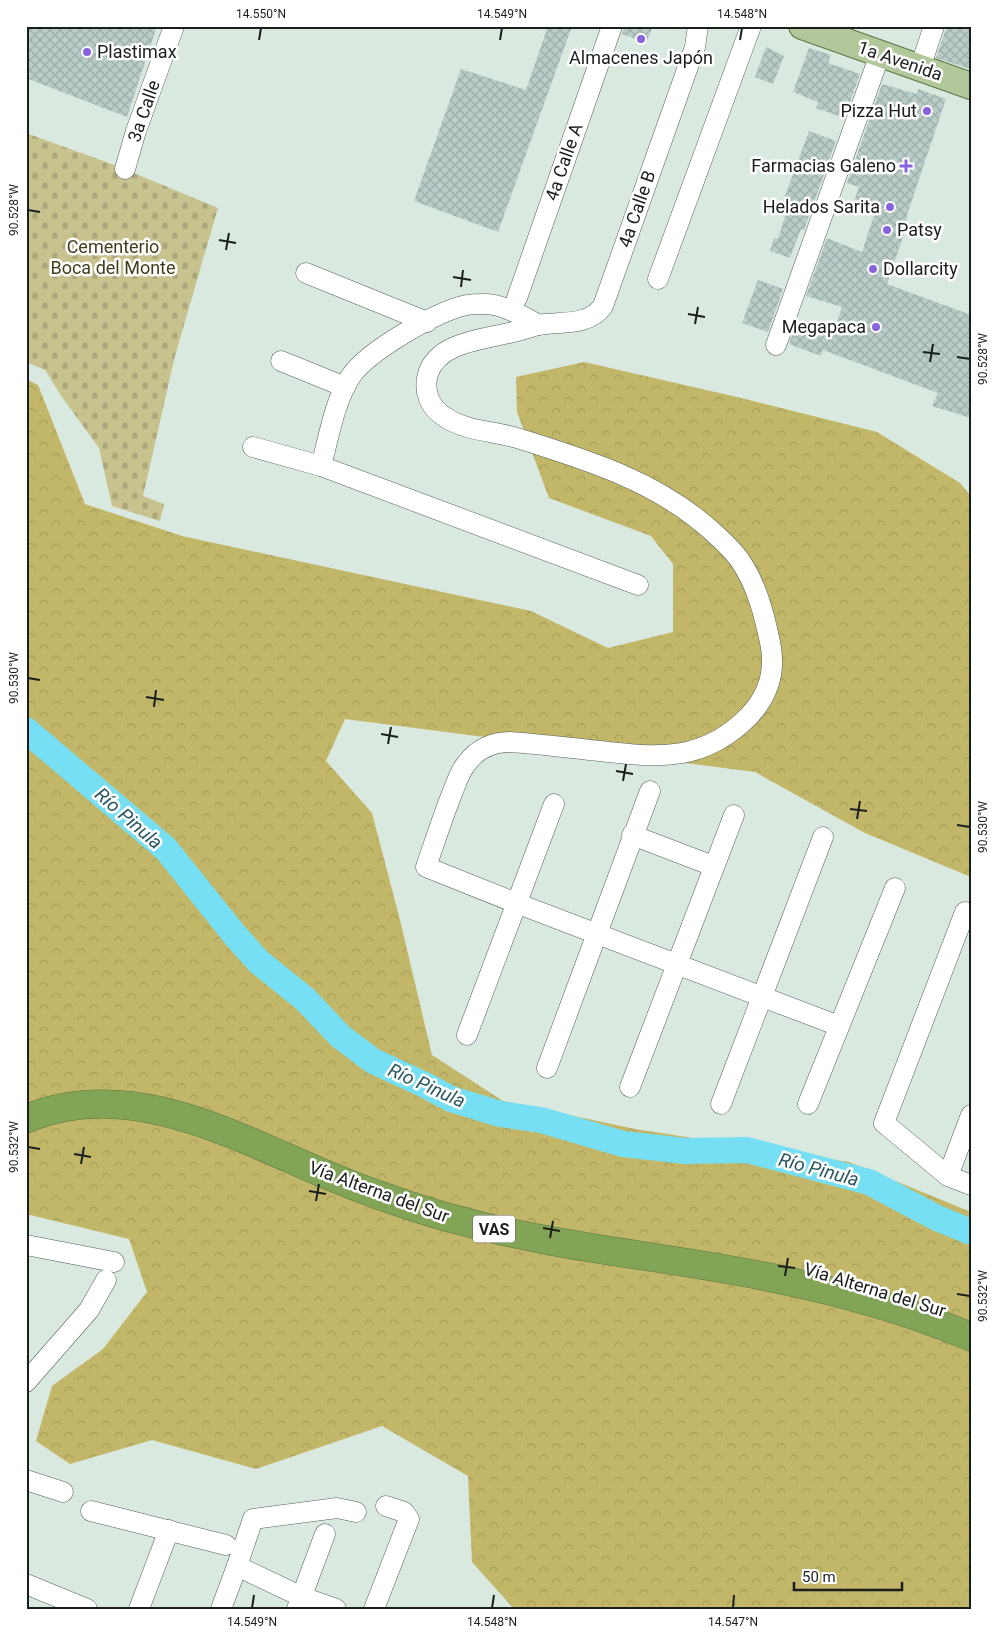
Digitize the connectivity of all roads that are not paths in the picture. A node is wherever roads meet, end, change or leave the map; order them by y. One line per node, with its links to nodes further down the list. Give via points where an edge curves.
1 (174, 26): 12 (street, 3a Calle)
2 (612, 26): 15 (street, 4a Calle A)
3 (698, 26): 8 (street, 4a Calle B)
4 (710, 26): 8 (street, 4a Calle B)
5 (751, 26): 14 (street)
6 (802, 26): 9 (main road, 1a Avenida)
7 (934, 26): 10 (street)
8 (694, 47): 17 (street, 4a Calle B, via 603,306 584,320)
9 (880, 54): 10 (main road, 1a Avenida); 18 (street)
10 (920, 68): 11 (main road, 1a Avenida)
11 (971, 86)
12 (125, 168)
13 (306, 273): 16 (street)
14 (658, 279)
15 (517, 298)
16 (427, 322): 17 (street, via 467,305 486,304 513,311); 20 (street, via 383,347 352,375)
17 (539, 325): 31 (street, 4a Calle B, via 463,344 443,354 428,372 426,386 430,402 440,414 457,423 523,440 629,477 686,509 728,545 748,573 763,614 772,666 771,679 756,709 726,736 688,752 642,756 500,742 484,748 468,761 446,807 426,867)
18 (776, 345)
19 (281, 361): 20 (street)
20 (345, 388): 22 (street)
21 (254, 448): 22 (street)
22 (321, 466): 23 (street)
23 (638, 585)
24 (650, 791): 27 (street)
25 (554, 804): 31 (street)
26 (734, 815): 29 (street)
27 (632, 835): 29 (street); 33 (street)
28 (823, 837): 35 (street)
29 (713, 866): 34 (street)
30 (895, 888): 36 (street)
31 (516, 904): 33 (street); 37 (street)
32 (971, 915): 45 (street, via 964,912 884,1123)
33 (597, 934): 34 (street); 38 (street)
34 (677, 964): 35 (street); 39 (street)
35 (762, 997): 36 (street); 41 (street)
36 (839, 1026): 42 (street)
37 (467, 1034)
38 (546, 1068)
39 (630, 1087)
40 (26, 1099): 50 (highway, Vía Alterna del Sur / VAS, via 70,1089 107,1086 144,1090 190,1101 377,1176 463,1204 537,1220 767,1259 863,1284 940,1308)
41 (721, 1104)
42 (808, 1104)
43 (971, 1115): 45 (street)
44 (26, 1119): 51 (highway, Vía Alterna del Sur / VAS, via 38,1114 107,1103 142,1108 228,1133 372,1193 457,1220 829,1290 879,1303)
45 (948, 1176): 46 (street)
46 (971, 1185)
47 (26, 1245): 48 (street)
48 (114, 1262)
49 (106, 1280): 52 (street, via 89,1310)
50 (971, 1322)
51 (971, 1337)
52 (26, 1382)
53 (26, 1480): 54 (street)
54 (63, 1492)
55 (386, 1506): 69 (street, via 404,1512 409,1519)
56 (91, 1511): 58 (street)
57 (356, 1512): 61 (street, via 337,1508 253,1519)
58 (169, 1530): 60 (street); 66 (street)
59 (325, 1534): 63 (street)
60 (226, 1544)
61 (237, 1566): 63 (street); 67 (street)
62 (26, 1584): 64 (street)
63 (300, 1603): 68 (street)
64 (64, 1604): 65 (street)
65 (88, 1609)
66 (139, 1609)
67 (221, 1609)
68 (336, 1609)
69 (374, 1609)

